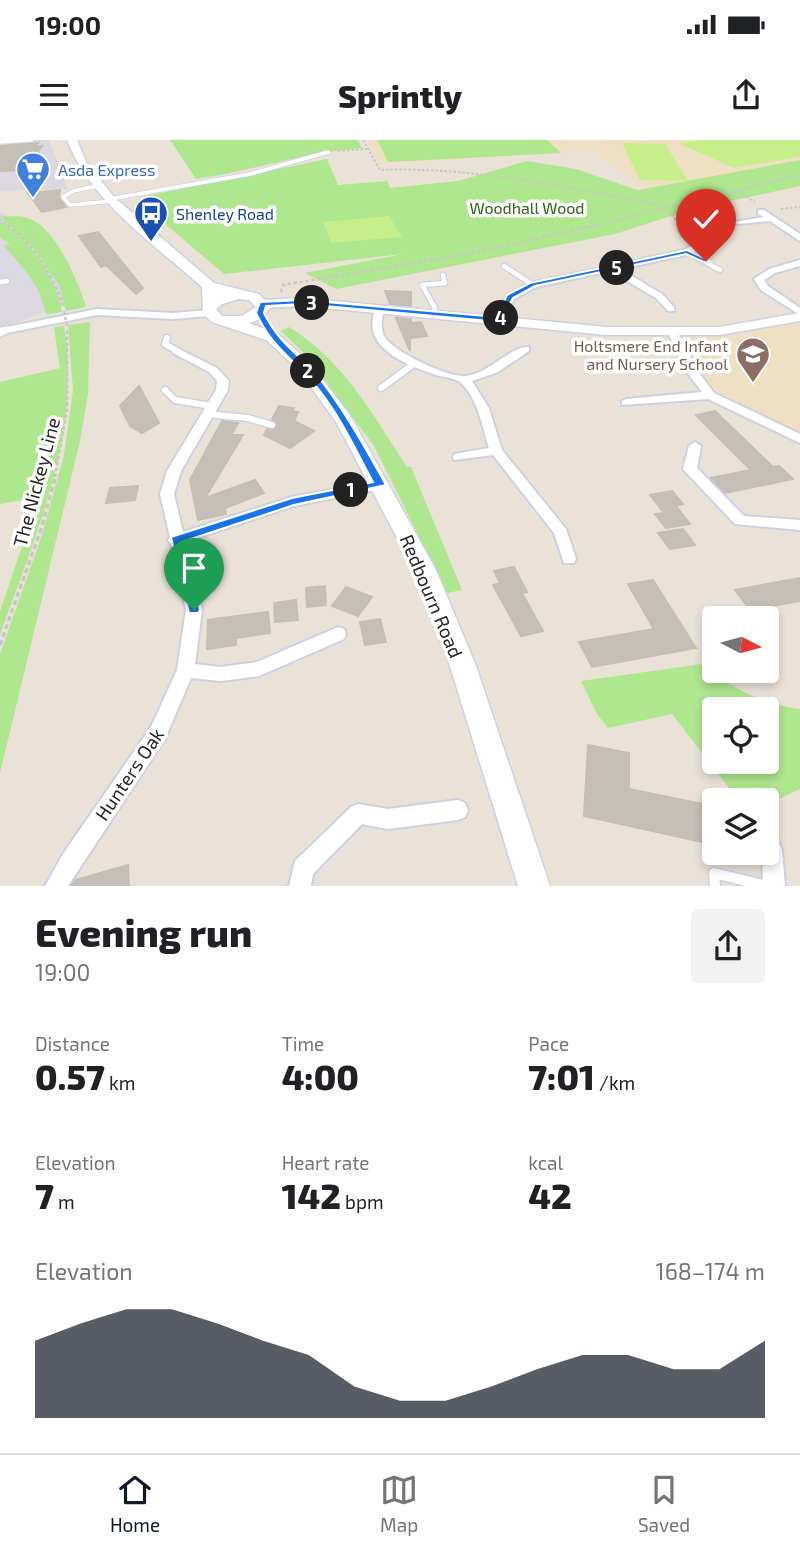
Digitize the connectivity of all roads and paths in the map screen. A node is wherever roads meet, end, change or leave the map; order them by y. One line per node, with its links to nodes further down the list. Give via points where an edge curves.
1 (32, 140): 4 (lane)
2 (72, 140): 8 (main road)
3 (363, 140): 5 (path)
4 (1, 141)
5 (368, 149): 6 (path); 11 (path, via 380,170 424,168)
6 (328, 152): 10 (lane, via 250,174)
7 (800, 175): 9 (path)
8 (97, 186): 10 (main road); 10 (lane, via 62,197 70,205)
9 (733, 189): 11 (path); 12 (path)
10 (111, 200): 27 (main road)
11 (665, 206): 16 (path); 29 (path, via 410,266 283,285)
12 (759, 208): 14 (street)
13 (0, 219): 60 (path, The Nickey Line, bridge, via 23,237 58,286 71,370 69,414 57,471)
14 (771, 219): 15 (street); 17 (street)
15 (738, 222)
16 (683, 231): 18 (street, via 696,247)
17 (800, 238)
18 (687, 252): 21 (street); 22 (lane)
19 (800, 263): 35 (street, via 759,279)
20 (504, 266): 26 (lane)
21 (613, 269): 26 (street); 32 (street, via 659,296)
22 (720, 270)
23 (443, 275): 34 (lane, via 446,283 422,285 435,307)
24 (7, 281): 25 (lane)
25 (0, 282)
26 (533, 285): 36 (street, via 510,297)
27 (209, 286): 28 (main road); 31 (main road)
28 (242, 295): 30 (main road, via 256,298); 31 (main road, via 226,297)
29 (279, 301): 30 (street); 33 (street)
30 (262, 308): 37 (main road, via 247,319); 40 (main road, Redbourn Road)
31 (210, 309): 37 (main road, Redbourn Road, via 216,319); 38 (street, via 173,316 97,313)
32 (671, 309)
33 (379, 310): 34 (street); 43 (street, via 377,331 387,347)
34 (433, 313): 36 (street)
35 (800, 315): 39 (street, via 719,331)
36 (500, 320): 39 (street)
37 (230, 321): 40 (main road, Redbourn Road)
38 (4, 331)
39 (673, 333): 47 (street)
40 (272, 337): 55 (main road, Redbourn Road, via 317,382 345,421)
41 (525, 349): 44 (street, via 494,370)
42 (182, 350): 49 (street, Hunters Oak, via 223,381)
43 (414, 364): 44 (street); 45 (lane)
44 (465, 380): 53 (street, via 483,408)
45 (381, 388)
46 (166, 390): 49 (lane, via 175,400)
47 (710, 395): 48 (street); 51 (street)
48 (626, 403)
49 (210, 410): 50 (lane); 57 (street, Hunters Oak, via 174,471 167,494)
50 (272, 425)
51 (800, 439)
52 (695, 446): 56 (street, via 690,469 740,521)
53 (496, 451): 54 (street); 58 (street, via 561,532)
54 (459, 457)
55 (380, 485): 57 (street, via 292,502); 66 (main road, Redbourn Road, via 425,570 463,666)
56 (800, 525)
57 (175, 540): 61 (street, Hunters Oak, via 194,610)
58 (569, 559)
59 (338, 634): 61 (street, via 260,668 221,674)
60 (0, 645)
61 (186, 670): 64 (street, Hunters Oak, via 158,733)
62 (458, 810): 65 (street, via 388,819 358,814 303,869)
63 (773, 865): 69 (street)
64 (56, 886)
65 (300, 886)
66 (534, 886)
67 (715, 886): 68 (lane, via 714,873)
68 (767, 886)
69 (775, 886)

